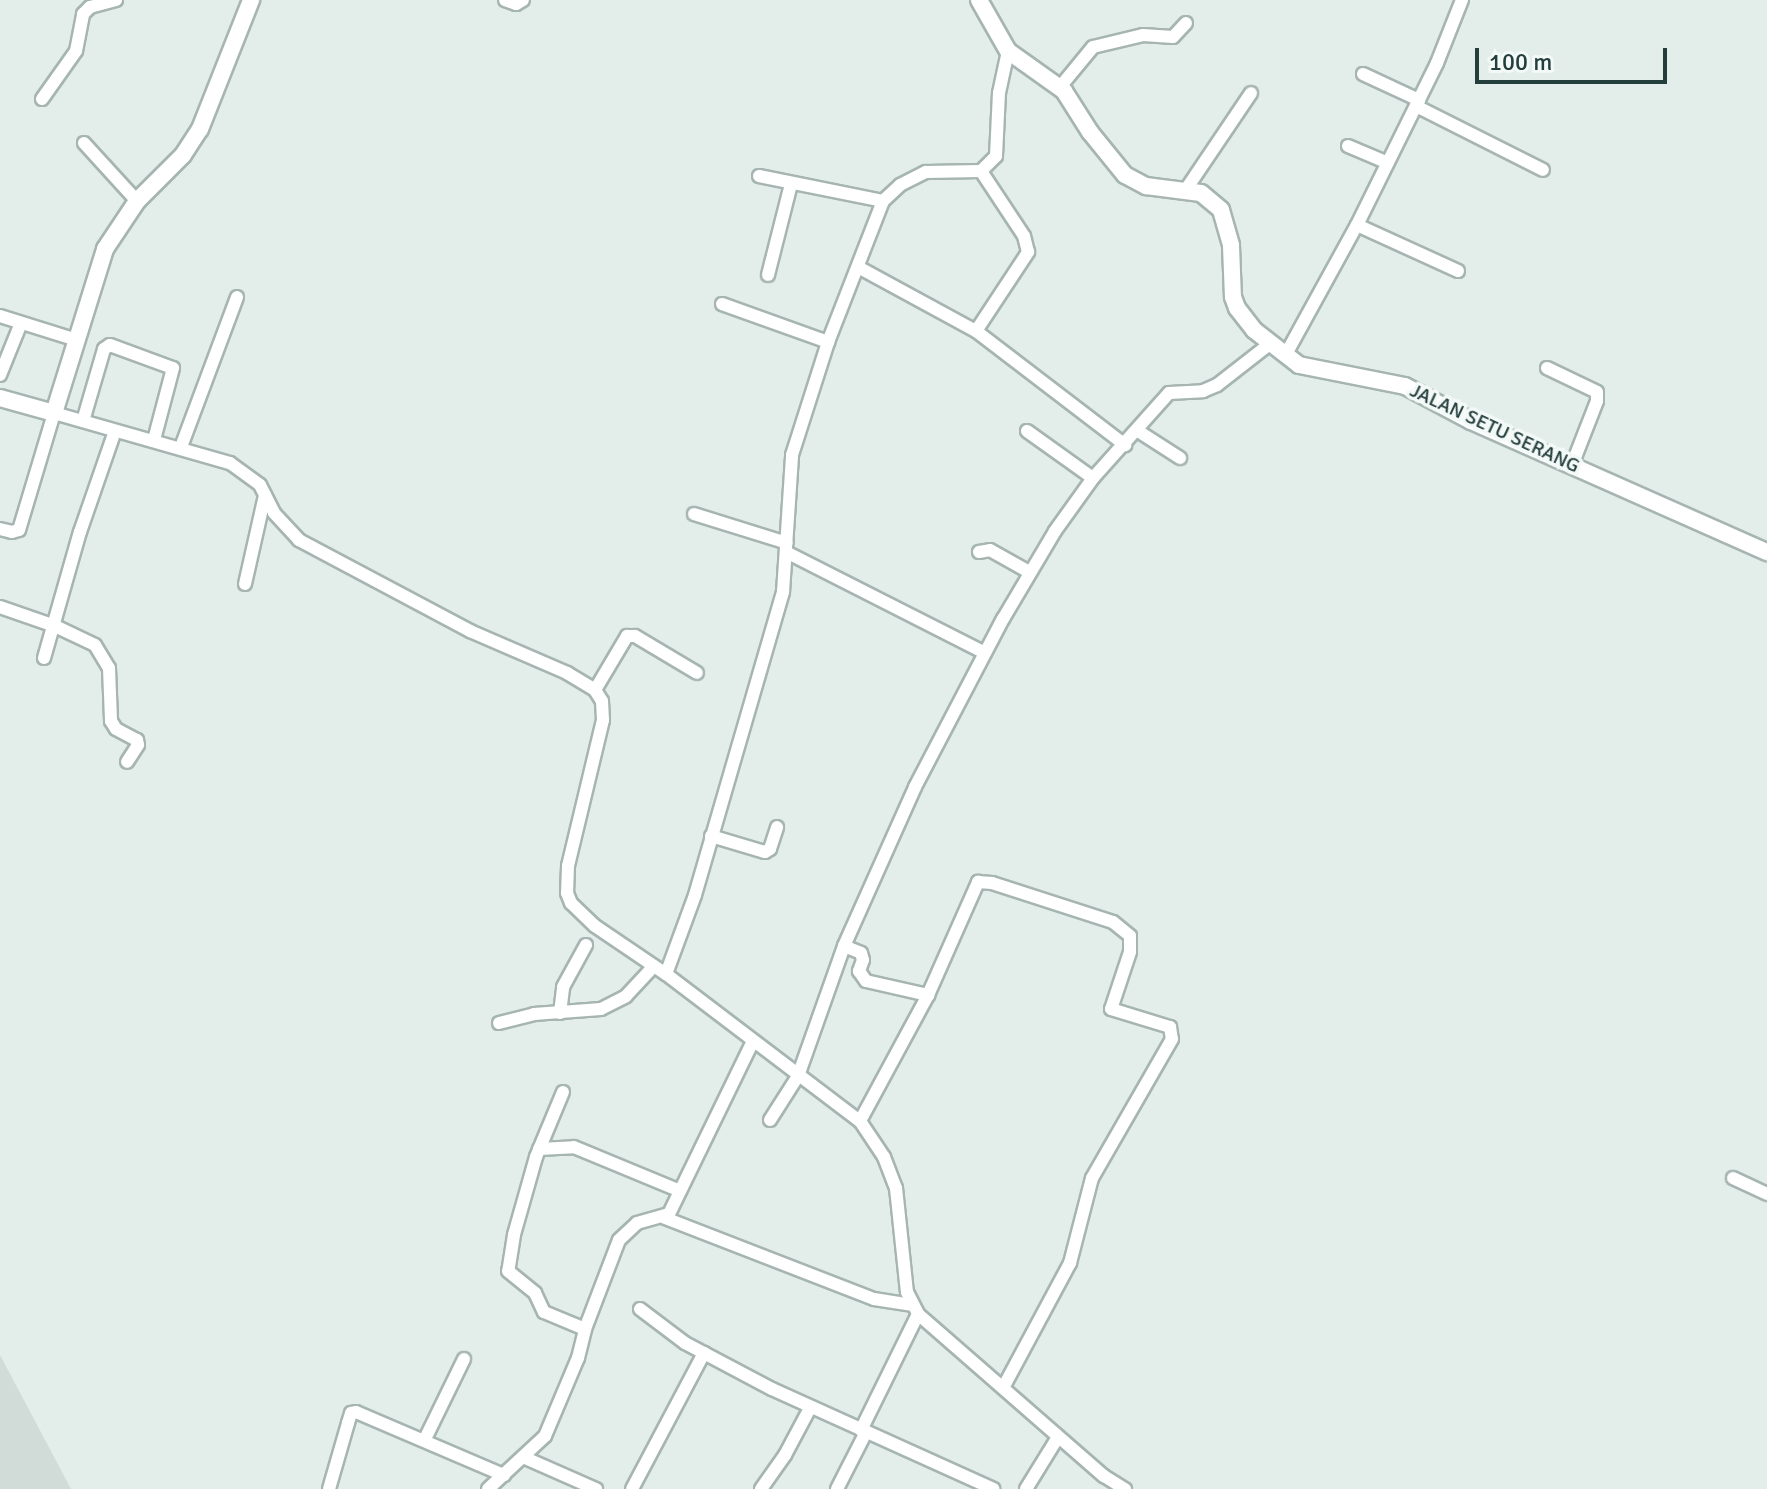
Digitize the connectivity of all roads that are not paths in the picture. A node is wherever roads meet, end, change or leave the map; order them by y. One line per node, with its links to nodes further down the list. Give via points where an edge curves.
1 (116, 0): 12 (street, via 83,14 76,51)
2 (251, 0): 22 (street, via 200,129 183,155)
3 (505, 0): 4 (street)
4 (523, 0)
5 (979, 0): 8 (street, JALAN SETU SERANG)
6 (1462, 0): 13 (street)
7 (1186, 23): 10 (street, via 1173,37 1132,37 1093,47)
8 (1008, 51): 10 (street, JALAN SETU SERANG); 18 (street, via 999,93 996,156)
9 (1363, 74): 13 (street)
10 (1060, 87): 21 (street, JALAN SETU SERANG, via 1125,175 1146,186)
11 (1251, 93): 21 (street)
12 (42, 99)
13 (1418, 103): 16 (street); 17 (street)
14 (84, 143): 22 (street)
15 (1348, 146): 16 (street)
16 (1388, 163): 24 (street)
17 (1543, 170)
18 (981, 171): 23 (street, via 926,172); 32 (street, via 1024,236 1028,252)
19 (759, 176): 20 (street)
20 (791, 184): 23 (street); 27 (street)
21 (1185, 191): 35 (street, JALAN SETU SERANG, via 1207,196 1221,210 1231,246 1237,308)
22 (137, 201): 33 (street, via 105,249)
23 (883, 201): 25 (street)
24 (1357, 225): 26 (street); 36 (street)
25 (858, 267): 32 (street); 34 (street)
26 (1458, 271)
27 (768, 275)
28 (237, 297): 47 (street)
29 (722, 304): 34 (street)
30 (0, 316): 31 (street)
31 (21, 323): 33 (street); 38 (street)
32 (976, 331): 46 (street)
33 (74, 339): 40 (street)
34 (828, 342): 54 (street, via 792,455)
35 (1271, 343): 36 (street, JALAN SETU SERANG); 44 (street, via 1217,385 1169,393)
36 (1286, 354): 49 (street, JALAN SETU SERANG, via 1309,369 1405,386)
37 (1547, 368): 49 (street, via 1594,388 1598,396)
38 (0, 375)
39 (0, 398): 40 (street)
40 (54, 413): 41 (street); 53 (street, via 19,530)
41 (83, 421): 42 (street); 45 (street, via 104,349 110,345 173,368)
42 (115, 431): 45 (street); 60 (street)
43 (1027, 431): 50 (street)
44 (1138, 431): 46 (street); 48 (street)
45 (154, 440): 47 (street)
46 (1125, 445): 50 (street)
47 (181, 447): 51 (street, via 230,463 250,475)
48 (1180, 458)
49 (1572, 465): 56 (street, JALAN SETU SERANG)
50 (1093, 478): 57 (street)
51 (265, 495): 58 (street); 64 (street, via 280,522 299,540)
52 (694, 514): 54 (street)
53 (0, 529)
54 (786, 547): 61 (street); 67 (street, via 773,632)
55 (979, 552): 57 (street, via 990,550)
56 (1767, 552)
57 (1029, 572): 61 (street)
58 (245, 584)
59 (0, 607): 60 (street)
60 (55, 626): 62 (street); 65 (street, via 95,645 104,656 112,686 111,721 137,740)
61 (985, 653): 69 (street, via 915,787)
62 (44, 658)
63 (697, 673): 64 (street, via 627,636)
64 (595, 690): 70 (street, via 602,701 602,728 576,829 567,893 595,926)
65 (127, 762)
66 (777, 827): 67 (street, via 765,852)
67 (711, 836): 71 (street)
68 (586, 945): 73 (street, via 563,987)
69 (844, 946): 72 (street, via 861,953 859,971 866,981); 76 (street)
70 (654, 966): 71 (street); 73 (street, via 616,1003)
71 (666, 974): 75 (street)
72 (928, 995): 79 (street); 90 (street, via 975,888 985,881 1123,929 1130,936 1130,952 1111,1009 1170,1027 1173,1033 1092,1178 1070,1263)
73 (560, 1013): 74 (street)
74 (499, 1023)
75 (753, 1041): 76 (street); 82 (street)
76 (798, 1076): 78 (street); 79 (street)
77 (563, 1092): 80 (street)
78 (770, 1120)
79 (860, 1121): 86 (street, via 884,1157 896,1188)
80 (539, 1149): 82 (street, via 574,1147); 87 (street, via 508,1271 535,1293 544,1312)
81 (1733, 1178): 83 (street)
82 (678, 1190): 84 (street)
83 (1767, 1194)
84 (665, 1218): 86 (street); 87 (street, via 637,1223 622,1235)
85 (640, 1309): 88 (street)
86 (915, 1310): 90 (street); 92 (street)
87 (585, 1329): 95 (street, via 552,1423)
88 (704, 1353): 91 (street); 100 (street)
89 (464, 1359): 94 (street)
90 (1004, 1386): 93 (street)
91 (810, 1408): 92 (street); 101 (street)
92 (863, 1431): 102 (street); 103 (street)
93 (1058, 1437): 104 (street); 105 (street)
94 (425, 1439): 96 (street); 97 (street, via 364,1413 351,1413)
95 (523, 1457): 96 (street); 99 (street)
96 (504, 1475): 98 (street)
97 (329, 1489)
98 (488, 1489)
99 (596, 1489)
100 (632, 1489)
101 (761, 1489)
102 (837, 1489)
103 (993, 1489)
104 (1026, 1489)
105 (1125, 1489)

